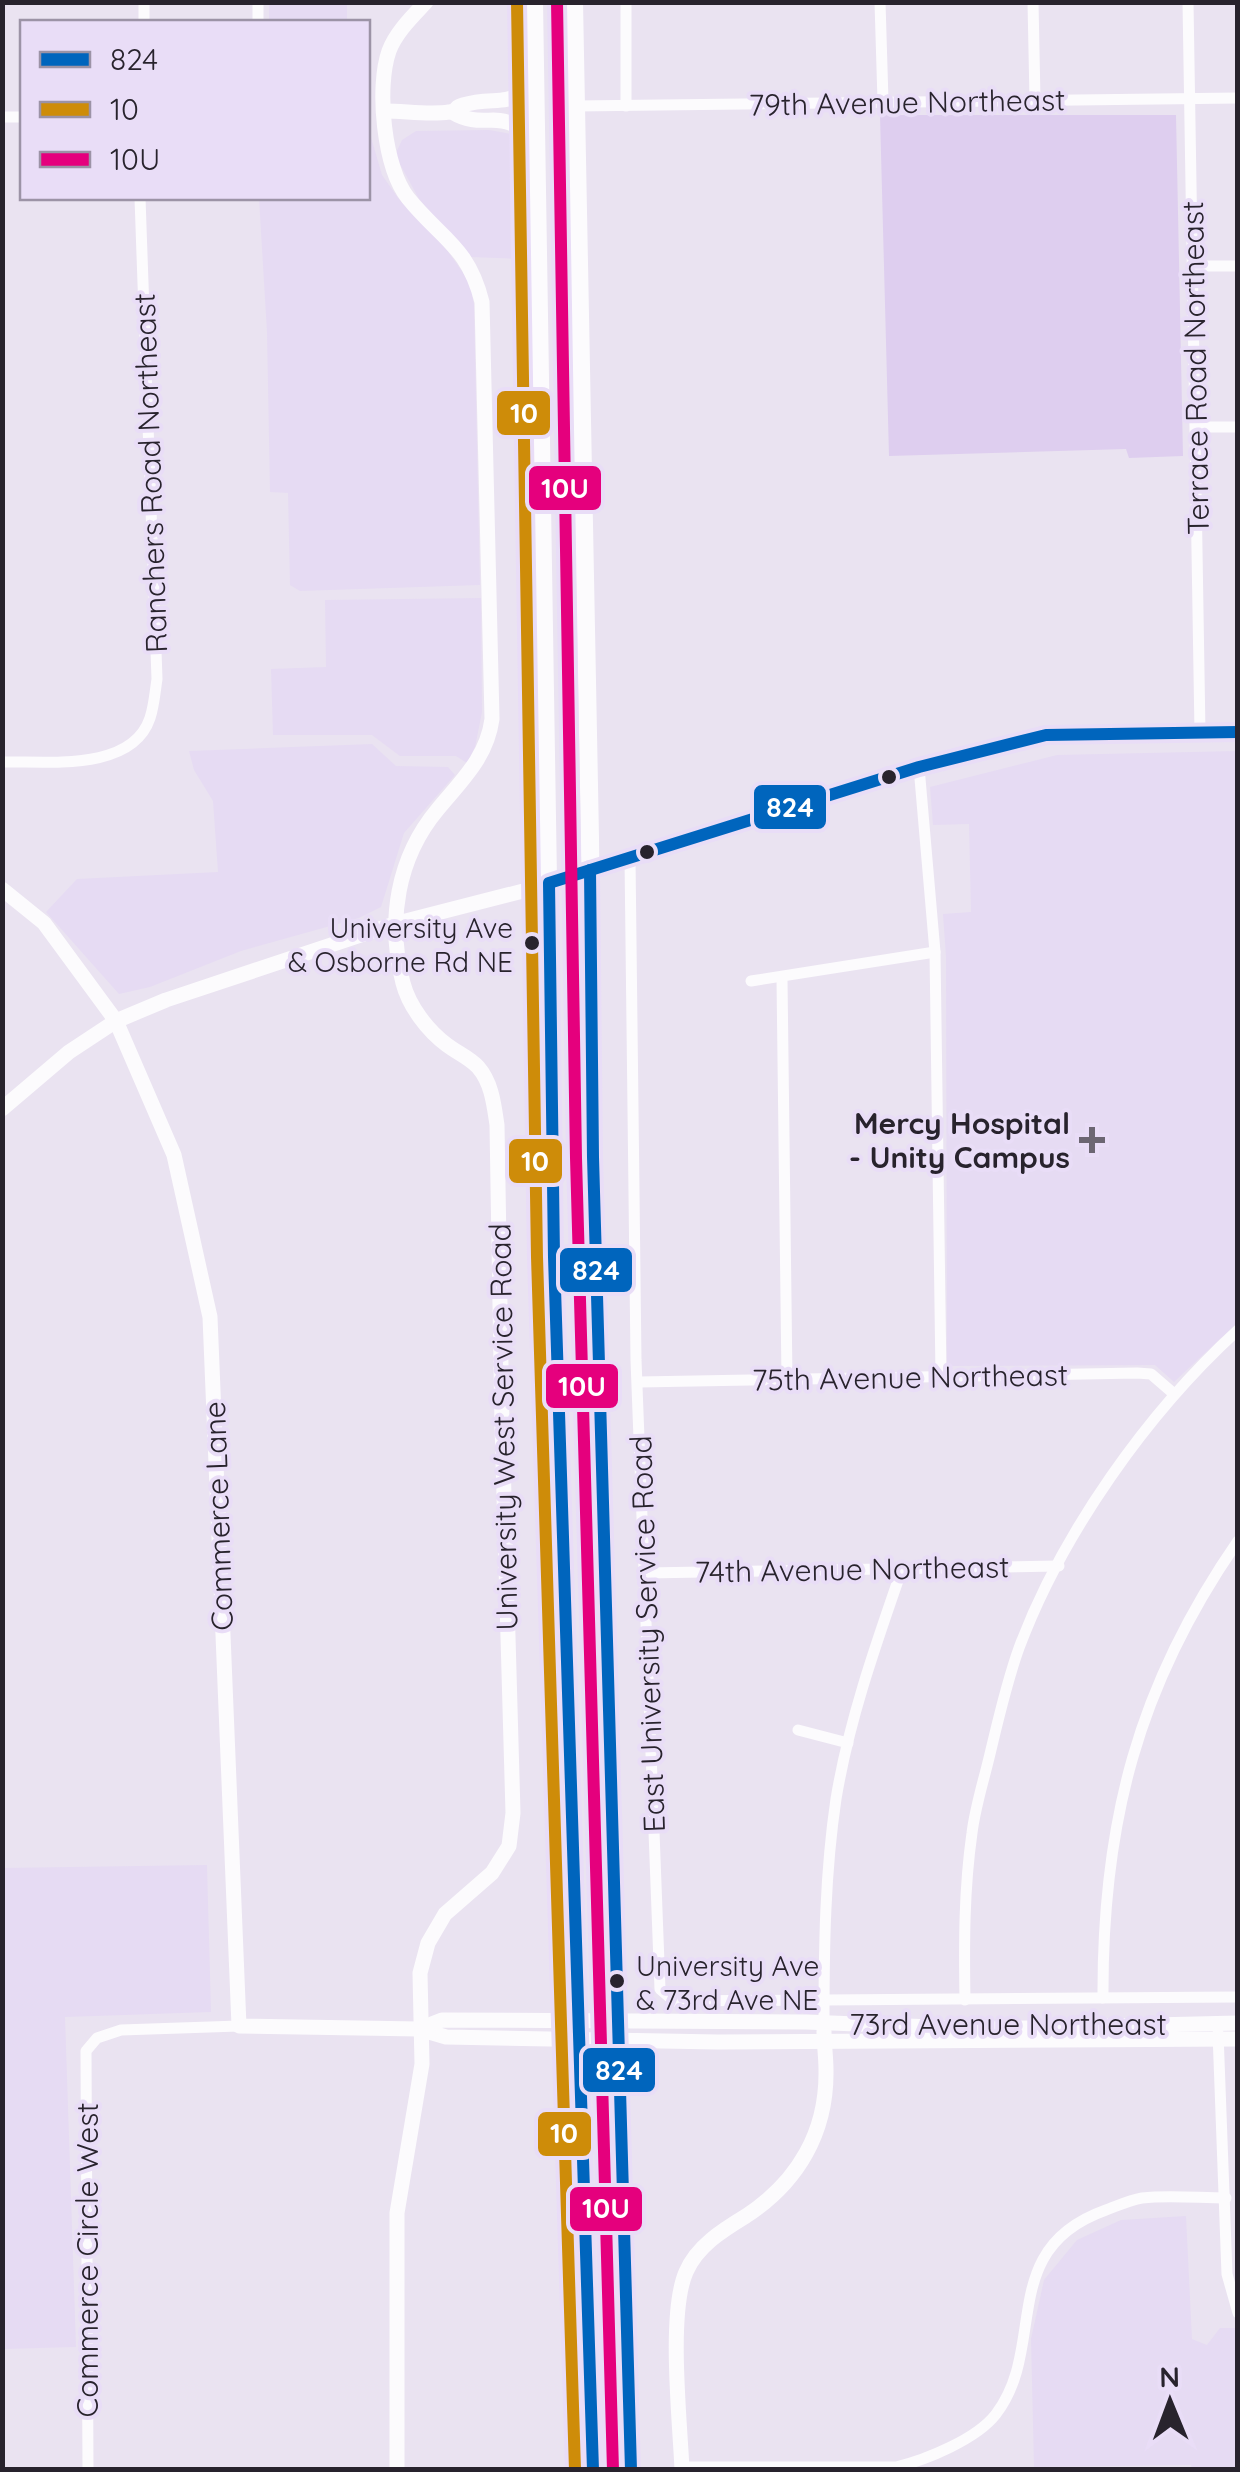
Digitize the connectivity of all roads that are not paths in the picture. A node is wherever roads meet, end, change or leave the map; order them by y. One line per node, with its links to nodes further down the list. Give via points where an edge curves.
1 (426, 2): 15 (street, University West Service Road, via 389,50)
2 (534, 2): 16 (street, via 527,75 518,93); 17 (main road)
3 (574, 2): 12 (main road)
4 (626, 2): 13 (street)
5 (880, 2): 11 (street)
6 (1033, 2): 10 (street)
7 (1188, 2): 8 (street, Terrace Road Northeast)
8 (1190, 98): 9 (street, 79th Avenue Northeast); 10 (street, 79th Avenue Northeast); 19 (street, Terrace Road Northeast)
9 (1238, 98)
10 (1035, 100): 11 (street, 79th Avenue Northeast)
11 (883, 101): 13 (street, 79th Avenue Northeast)
12 (576, 106): 13 (street, 79th Avenue Northeast); 28 (main road)
13 (626, 106)
14 (370, 111): 15 (street)
15 (385, 111): 16 (street); 31 (street, University West Service Road, via 395,178 461,252 482,302 492,718 482,757 410,852)
16 (452, 112): 17 (street, via 464,120 511,122)
17 (536, 150): 29 (main road)
18 (140, 200): 25 (street, Ranchers Road Northeast, via 157,680 149,721 133,742 100,760)
19 (1194, 266): 20 (street); 21 (street, Terrace Road Northeast)
20 (1238, 266)
21 (1196, 427): 22 (street); 24 (street, Terrace Road Northeast)
22 (1238, 427)
23 (1238, 732): 24 (street)
24 (1200, 733): 26 (street, via 1046,736)
25 (2, 762)
26 (919, 767): 27 (street); 32 (street)
27 (630, 858): 28 (street); 40 (street, East University Service Road)
28 (590, 870): 29 (street); 58 (main road)
29 (550, 883): 31 (street); 57 (main road, via 554,1256)
30 (2, 889): 35 (street, Commerce Lane, via 44,924)
31 (394, 924): 35 (street); 56 (street, University West Service Road, via 411,1005 442,1041 478,1067 492,1092 497,1125 514,1813 509,1846 492,1872 445,1914 428,1942 420,1972)
32 (936, 952): 33 (street); 38 (street)
33 (782, 979): 34 (street); 39 (street)
34 (752, 981)
35 (116, 1021): 36 (street); 55 (street, Commerce Lane, via 174,1156 210,1318)
36 (2, 1109)
37 (1238, 1330): 41 (street)
38 (941, 1376): 39 (street, 75th Avenue Northeast); 41 (street, 75th Avenue Northeast, via 1137,1372 1152,1374)
39 (787, 1380): 40 (street, 75th Avenue Northeast)
40 (638, 1382): 45 (street, East University Service Road)
41 (1173, 1393): 43 (street)
42 (1238, 1540): 50 (street, via 1174,1645 1133,1755 1109,1866)
43 (1059, 1566): 44 (street, 74th Avenue Northeast); 52 (street, via 1020,1646 972,1829)
44 (902, 1568): 45 (street, 74th Avenue Northeast); 47 (street)
45 (646, 1573): 48 (street, East University Service Road)
46 (798, 1730): 47 (street)
47 (848, 1743): 51 (street, via 828,1856)
48 (660, 1990): 51 (street, 73rd Avenue Northeast, via 674,2001)
49 (1238, 1997): 50 (street, 73rd Avenue Northeast)
50 (1103, 1998): 52 (street, 73rd Avenue Northeast)
51 (824, 2000): 52 (street, 73rd Avenue Northeast); 53 (street)
52 (964, 2000)
53 (824, 2022): 58 (street, 73rd Avenue Northeast); 59 (street, 73rd Avenue Northeast); 61 (street)
54 (1238, 2024): 59 (street, 73rd Avenue Northeast)
55 (240, 2026): 56 (street, 73rd Avenue Northeast); 62 (street, 73rd Avenue Northeast, via 121,2030 97,2038)
56 (420, 2029): 57 (street, 73rd Avenue Northeast, via 442,2020); 67 (street, University West Service Road, via 422,2064 397,2213)
57 (579, 2030): 58 (street, 73rd Avenue Northeast); 68 (main road)
58 (616, 2031): 61 (street, 73rd Avenue Northeast); 69 (main road)
59 (1218, 2032): 60 (street, 73rd Avenue Northeast); 61 (street, 73rd Avenue Northeast); 63 (street)
60 (1238, 2039)
61 (824, 2041): 65 (street, via 826,2072 811,2150 794,2176 699,2251 685,2274 677,2314)
62 (86, 2051): 66 (street, Commerce Circle West)
63 (1226, 2198): 64 (street, via 1227,2274); 65 (street, via 1140,2198 1085,2218 1052,2244 1032,2283 1015,2380 995,2416 949,2448 896,2467)
64 (1238, 2313)
65 (682, 2468)
66 (88, 2470)
67 (397, 2470)
68 (592, 2470)
69 (631, 2470)

